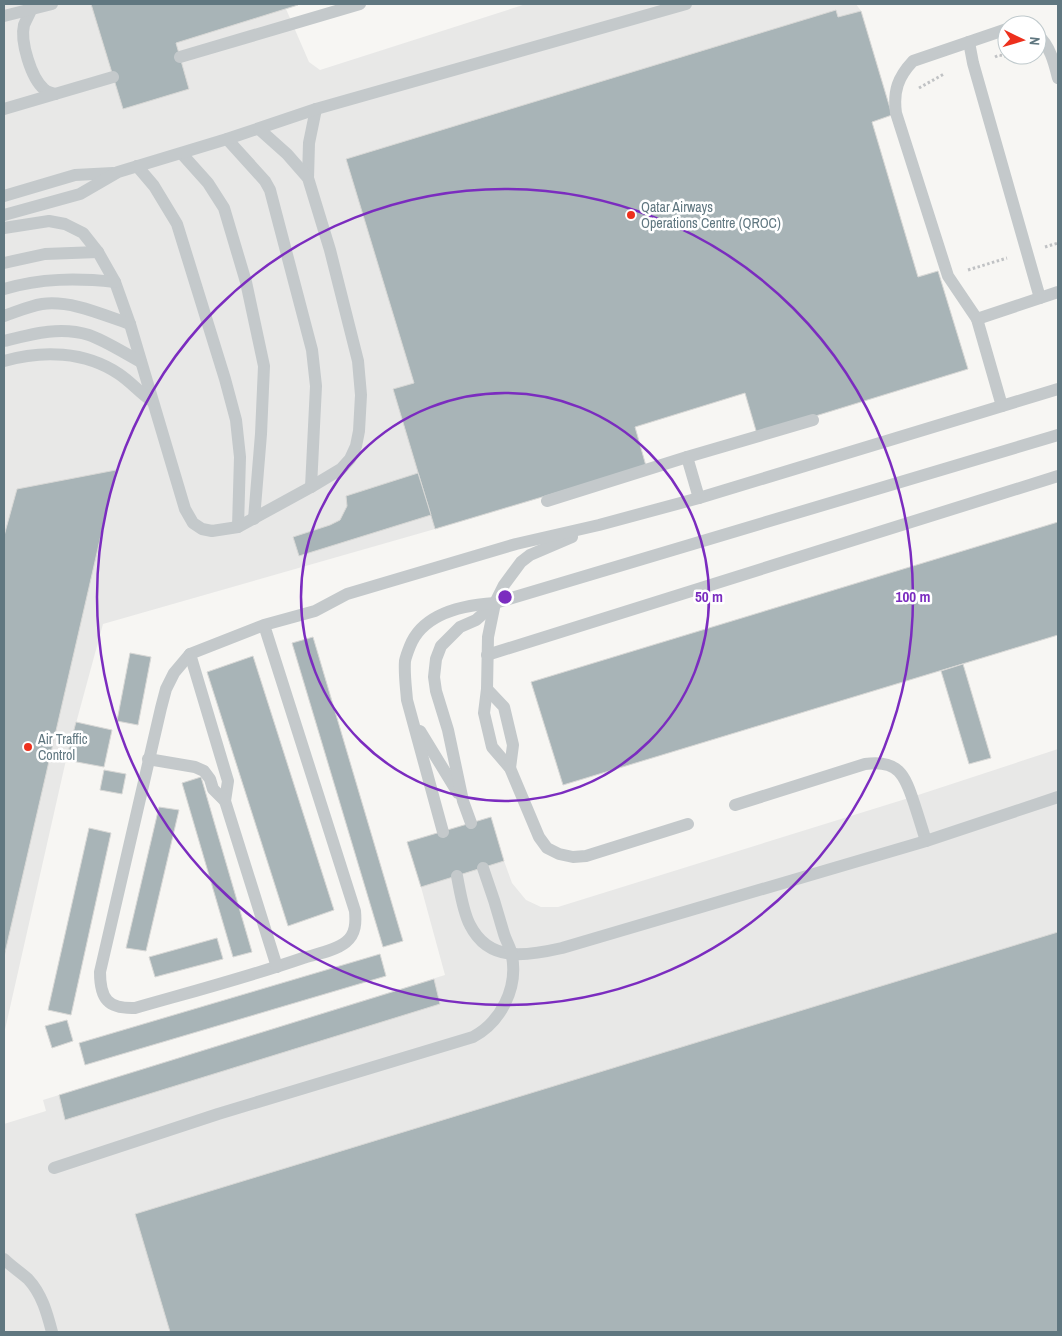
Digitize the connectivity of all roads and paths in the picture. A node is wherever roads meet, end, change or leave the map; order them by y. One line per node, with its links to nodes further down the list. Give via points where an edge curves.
1 (52, 4): 5 (lane)
2 (360, 4): 4 (lane)
3 (686, 4): 15 (lane)
4 (334, 7): 10 (lane)
5 (30, 10): 6 (lane); 13 (lane, via 23,37 27,55 38,83)
6 (4, 16)
7 (997, 32): 8 (lane)
8 (969, 42): 27 (lane); 29 (lane, via 913,61 896,84 894,98)
9 (1047, 46): 12 (lane)
10 (180, 57)
11 (113, 77): 13 (lane)
12 (1058, 78)
13 (54, 94): 14 (lane)
14 (4, 109)
15 (316, 109): 16 (lane); 21 (lane, via 309,143)
16 (259, 129): 17 (lane); 21 (lane)
17 (227, 140): 18 (lane); 47 (lane, via 270,190 312,350 316,386)
18 (182, 154): 19 (lane); 50 (lane, via 208,183 224,208 246,282 264,366)
19 (137, 166): 20 (lane); 52 (lane, via 154,186 177,224 225,379 236,420 240,457)
20 (118, 172): 22 (lane, via 75,175); 23 (lane, via 80,194)
21 (308, 178): 47 (lane, via 358,361 361,395 359,432 350,459 341,469)
22 (4, 196)
23 (4, 215)
24 (4, 228): 26 (lane, via 49,221 65,224 83,233)
25 (1058, 243): 27 (path)
26 (98, 252): 28 (lane, via 45,254); 30 (lane)
27 (1027, 252): 29 (path); 33 (lane)
28 (4, 263)
29 (948, 276): 35 (lane)
30 (115, 282): 31 (lane, via 47,280); 36 (lane)
31 (4, 289)
32 (1058, 292): 33 (lane)
33 (1040, 298): 35 (lane)
34 (4, 316): 36 (lane, via 41,304 56,304 78,307)
35 (977, 319): 42 (lane)
36 (130, 324): 39 (lane)
37 (4, 341): 39 (lane, via 34,333 71,331 90,335)
38 (4, 361): 41 (lane, via 37,354 80,357 120,374)
39 (142, 362): 41 (lane)
40 (1058, 389): 42 (lane)
41 (152, 401): 52 (lane, via 185,509 193,523 212,531)
42 (1002, 406): 48 (lane)
43 (813, 420): 45 (lane)
44 (1058, 435): 53 (lane)
45 (687, 457): 48 (lane); 49 (lane)
46 (1058, 476): 56 (lane)
47 (311, 487): 50 (lane)
48 (699, 498): 51 (lane)
49 (547, 501)
50 (254, 519): 52 (lane)
51 (599, 525): 53 (lane, via 530,555 504,585); 54 (lane, via 516,544 360,590 315,611)
52 (238, 527)
53 (495, 603): 56 (lane); 58 (lane, via 474,604 435,618 414,638 405,660 407,700); 63 (lane, via 476,620 460,626 450,635 436,659 436,691)
54 (264, 625): 55 (lane); 72 (lane, via 356,922 353,934 346,942)
55 (190, 654): 59 (lane, via 166,689); 62 (lane, via 228,780)
56 (487, 655): 57 (lane)
57 (487, 689): 60 (lane, via 484,713 492,747); 60 (lane, via 504,707 513,745)
58 (412, 718): 63 (lane); 67 (lane)
59 (148, 759): 62 (lane, via 204,771 213,789); 72 (lane, via 100,972 103,996 111,1005 122,1009 135,1008)
60 (510, 768): 66 (lane, via 539,837 547,848 559,854 586,856)
61 (1058, 797): 68 (lane)
62 (225, 800): 72 (lane)
63 (463, 802): 65 (lane)
64 (735, 806): 68 (lane, via 865,764 890,764 907,781)
65 (471, 823)
66 (688, 824)
67 (443, 832)
68 (926, 841): 71 (lane, via 562,948 529,955)
69 (483, 868): 71 (lane)
70 (457, 876): 71 (lane, via 469,924 481,941 494,951)
71 (512, 954): 73 (lane, via 514,969 507,1000 490,1025 473,1037 218,1114)
72 (277, 967)
73 (54, 1168)
74 (4, 1259): 75 (lane, via 35,1288)
75 (52, 1332)

